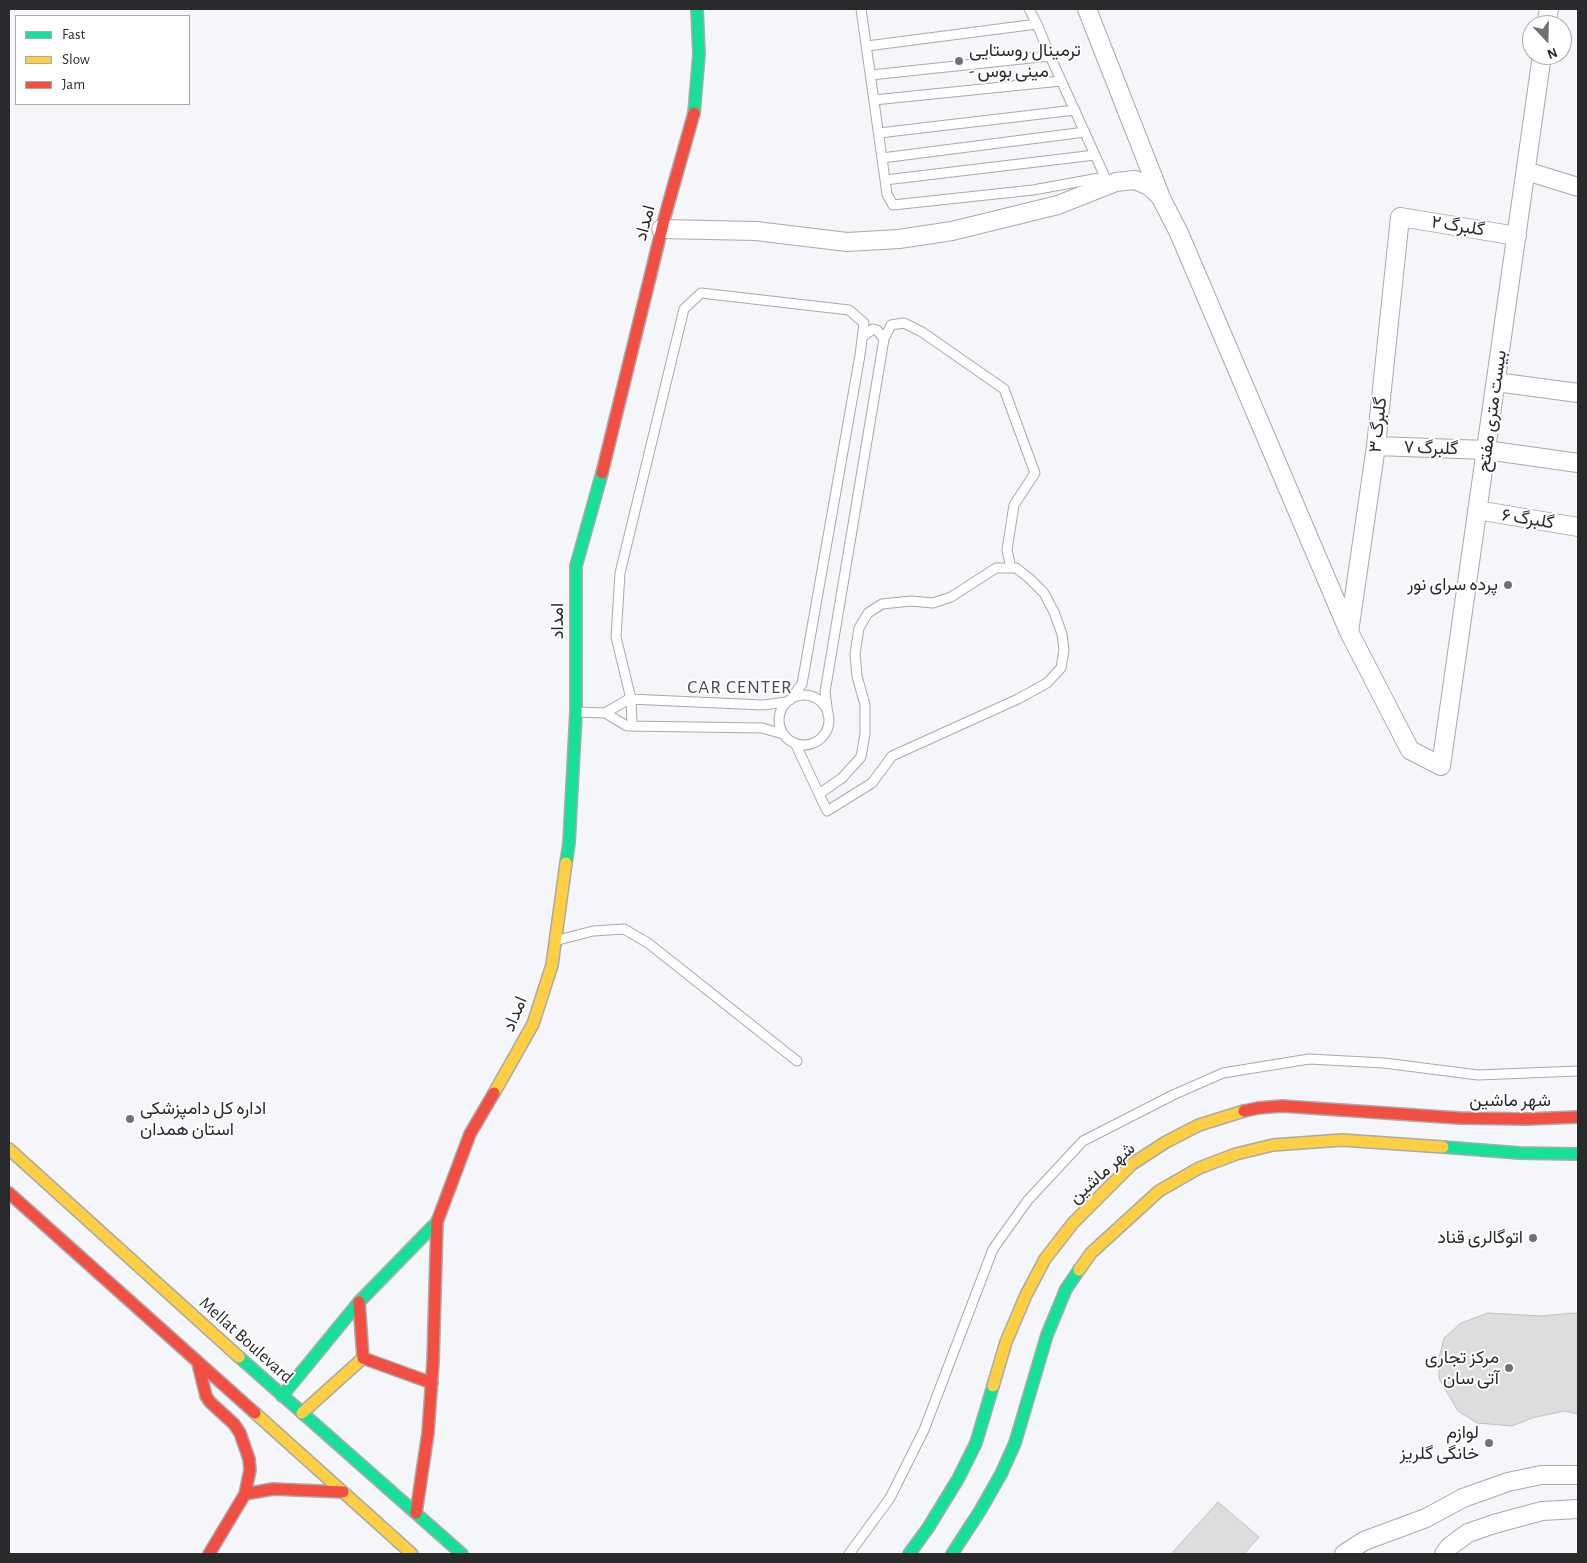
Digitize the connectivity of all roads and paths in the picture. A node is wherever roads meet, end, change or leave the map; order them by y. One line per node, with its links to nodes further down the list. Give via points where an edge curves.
1 (697, 9): 22 (street, امداد, via 699,54 694,114)
2 (861, 9): 6 (lane)
3 (1029, 9): 5 (lane)
4 (1087, 9): 20 (street)
5 (1037, 24): 6 (lane); 7 (lane)
6 (867, 46): 9 (lane)
7 (1050, 56): 9 (lane); 10 (lane)
8 (1541, 65): 17 (street, بیست متری مفتح)
9 (871, 75): 11 (lane)
10 (1062, 81): 11 (lane); 12 (lane)
11 (874, 100): 14 (lane)
12 (1075, 110): 13 (lane); 14 (lane)
13 (1085, 132): 15 (lane); 16 (lane)
14 (879, 133): 16 (lane)
15 (1095, 155): 18 (lane); 18 (lane, via 1105,177 1024,191 893,205)
16 (882, 158): 18 (lane)
17 (1526, 170): 19 (street); 23 (street, بیست متری مفتح)
18 (885, 180)
19 (1578, 187)
20 (1160, 196): 22 (street, via 1135,180 1116,182 1058,205 952,231 899,239 847,242 756,231); 34 (street, via 1179,233)
21 (1400, 217): 23 (street, گلبرگ ۲); 28 (street, گلبرگ ۳)
22 (661, 229): 37 (street, امداد, via 576,566)
23 (1516, 236): 26 (street, بیست متری مفتح)
24 (862, 337): 25 (lane, via 873,329); 35 (lane, via 864,323 849,310 701,292 684,309 620,573 616,637); 36 (lane, via 802,684)
25 (884, 339): 33 (lane, via 891,325 904,323 1004,388 1035,473 1014,505 1006,550); 39 (lane, via 825,692)
26 (1496, 382): 27 (street); 29 (street, بیست متری مفتح)
27 (1578, 393)
28 (1376, 446): 29 (street, گلبرگ ۷); 34 (street, گلبرگ ۳)
29 (1486, 450): 30 (street, گلبرگ ۷); 31 (street, بیست متری مفتح)
30 (1578, 463)
31 (1478, 510): 32 (street, گلبرگ ۶); 34 (street, بیست متری مفتح, via 1441,766 1410,750)
32 (1578, 527)
33 (1011, 568): 43 (lane, via 996,568 951,597 932,603 882,604 868,613 859,628 856,654 857,676 865,705 861,757 842,778); 43 (lane, via 1029,578 1044,594 1054,612 1064,650 1061,668 1048,683 1018,700 892,756 872,782 827,811)
34 (1349, 632)
35 (631, 699): 36 (lane, via 763,706); 38 (lane); 40 (lane)
36 (788, 701): 39 (lane, via 797,696 813,697 820,701); 41 (lane, via 779,718)
37 (576, 712): 38 (lane); 44 (street, امداد, via 569,843)
38 (605, 713): 40 (lane)
39 (828, 715): 42 (lane, via 827,730 817,741 802,745)
40 (632, 726): 41 (lane, via 762,728)
41 (783, 734): 42 (lane)
42 (795, 743): 43 (lane)
43 (819, 794)
44 (556, 941): 45 (lane, via 593,931 624,929 648,943); 51 (street, امداد, via 552,965 533,1024 470,1134)
45 (797, 1061)
46 (1578, 1072): 68 (lane, via 1478,1075 1384,1063 1309,1058 1223,1073 1083,1141 1028,1200 993,1249 924,1430 890,1498)
47 (1578, 1118): 69 (street, شهر ماشین, via 1459,1118 1282,1106 1258,1108 1199,1125 1132,1164 1073,1223 1046,1259 1006,1342 976,1443 958,1479)
48 (9, 1149): 56 (street, Mellat Boulevard)
49 (1578, 1154): 70 (street, via 1342,1140 1302,1142 1236,1154 1199,1168 1159,1191 1090,1253 1066,1289 1047,1335 1012,1450 980,1511)
50 (9, 1193): 54 (street)
51 (437, 1222): 52 (street); 55 (street)
52 (359, 1302): 53 (street); 56 (street)
53 (363, 1358): 55 (street); 57 (street)
54 (198, 1363): 58 (street); 62 (street, via 206,1396 240,1433 250,1470)
55 (432, 1383): 64 (street)
56 (277, 1402): 57 (street, Mellat Boulevard); 58 (street)
57 (302, 1413): 59 (street); 64 (street, Mellat Boulevard)
58 (262, 1420): 59 (street)
59 (287, 1431): 61 (street)
60 (1578, 1475): 71 (street, via 1541,1474 1508,1482 1364,1541)
61 (343, 1492): 62 (street, via 272,1489); 66 (street)
62 (245, 1494): 65 (street)
63 (1578, 1509): 72 (street, via 1542,1511 1494,1524 1468,1533)
64 (416, 1513): 67 (street, Mellat Boulevard)
65 (209, 1554)
66 (412, 1554)
67 (462, 1554)
68 (849, 1554)
69 (909, 1554)
70 (952, 1554)
71 (1344, 1554)
72 (1444, 1554)

